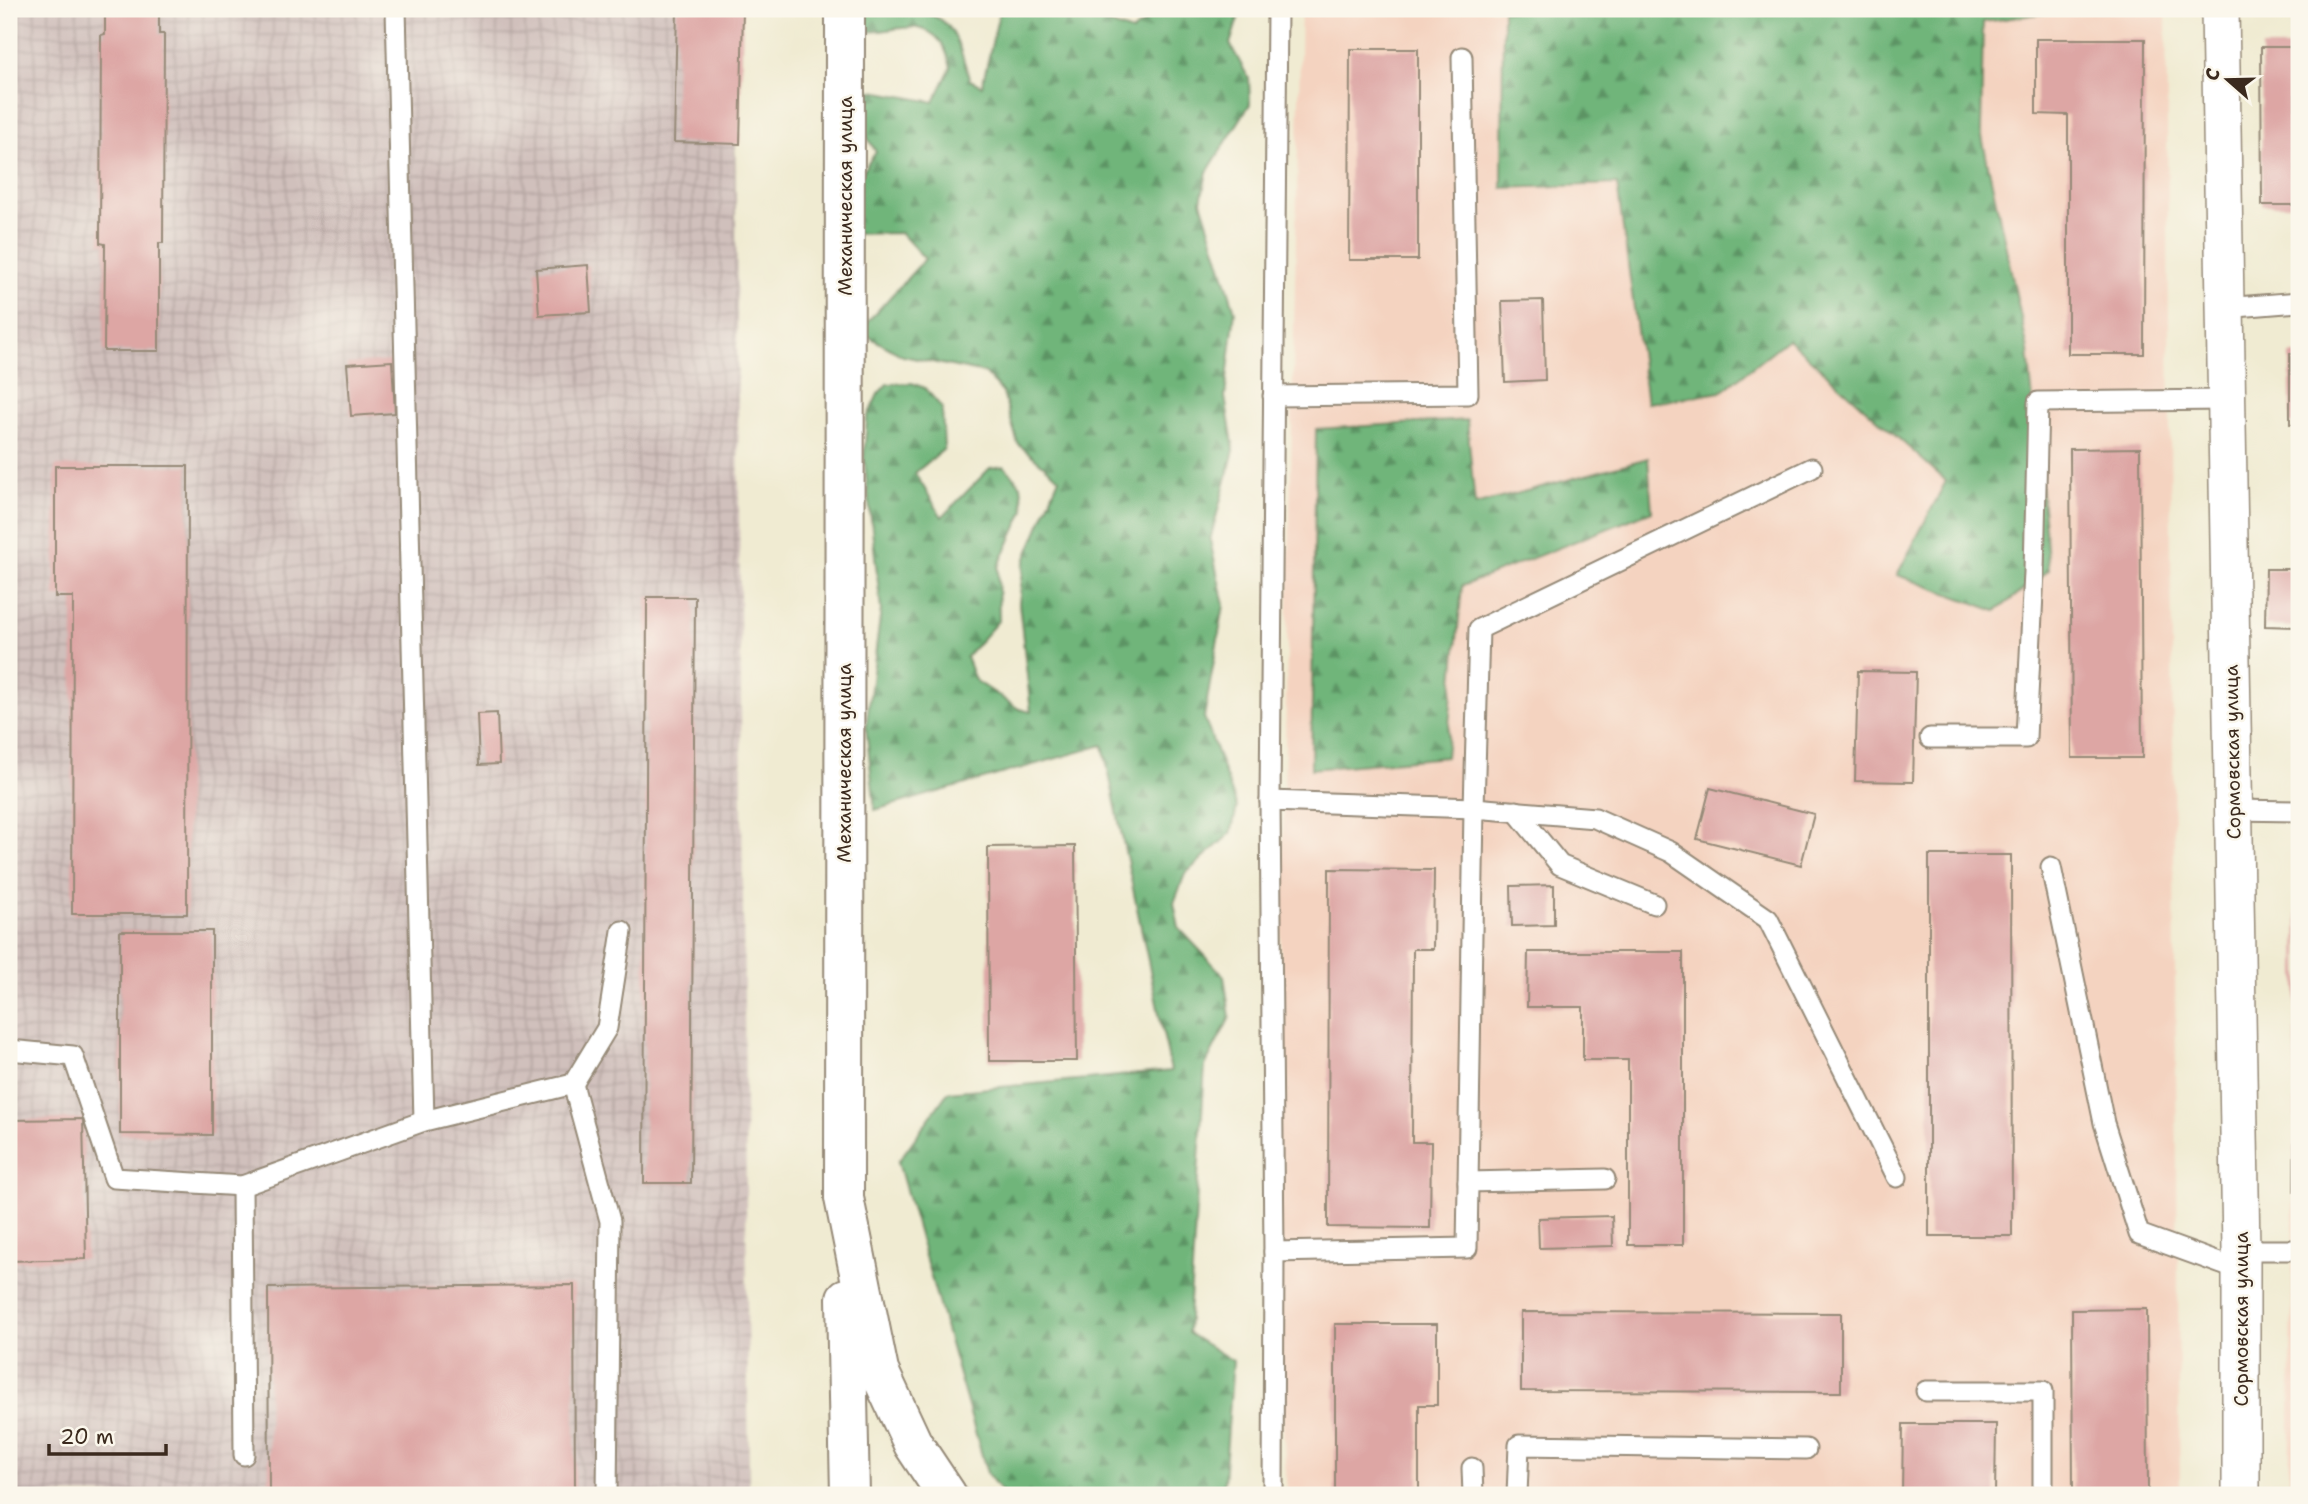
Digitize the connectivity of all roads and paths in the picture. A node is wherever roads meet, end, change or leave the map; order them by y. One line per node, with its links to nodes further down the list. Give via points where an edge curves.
1 (396, 9): 22 (lane)
2 (845, 9): 27 (street, Механическая улица)
3 (1277, 9): 8 (lane)
4 (2220, 9): 7 (street, Сормовская улица)
5 (1462, 57): 8 (lane, via 1468,394)
6 (2299, 302): 7 (lane)
7 (2224, 307): 9 (street, Сормовская улица)
8 (1273, 396): 12 (lane)
9 (2225, 400): 11 (lane, via 2038,402 2026,738); 14 (street, Сормовская улица)
10 (1812, 468): 13 (lane, via 1479,629)
11 (1930, 738)
12 (1270, 801): 13 (lane); 29 (lane)
13 (1474, 808): 15 (lane); 25 (lane)
14 (2233, 810): 16 (lane); 30 (street, Сормовская улица)
15 (1516, 811): 18 (lane, via 1560,865); 23 (lane, via 1595,818 1671,852 1768,919)
16 (2299, 811)
17 (2051, 867): 30 (lane, via 2104,1123 2139,1234)
18 (1654, 904)
19 (622, 931): 21 (lane, via 607,1028)
20 (9, 1050): 26 (lane, via 74,1056 114,1178)
21 (573, 1084): 22 (lane); 35 (lane, via 610,1221)
22 (424, 1121): 26 (lane)
23 (1896, 1177)
24 (1605, 1179): 25 (lane)
25 (1468, 1182): 29 (lane, via 1467,1248)
26 (242, 1186): 33 (lane)
27 (844, 1198): 36 (street); 37 (street, Механическая улица, via 879,1371 913,1444)
28 (2299, 1250): 30 (lane)
29 (1274, 1252): 38 (lane)
30 (2241, 1261): 42 (street, Сормовская улица)
31 (1926, 1391): 41 (lane, via 2043,1391)
32 (1806, 1449): 40 (lane, via 1519,1445)
33 (244, 1455)
34 (1472, 1468): 39 (lane)
35 (607, 1495)
36 (850, 1495)
37 (947, 1495)
38 (1273, 1495)
39 (1473, 1495)
40 (1517, 1495)
41 (2043, 1495)
42 (2241, 1495)

